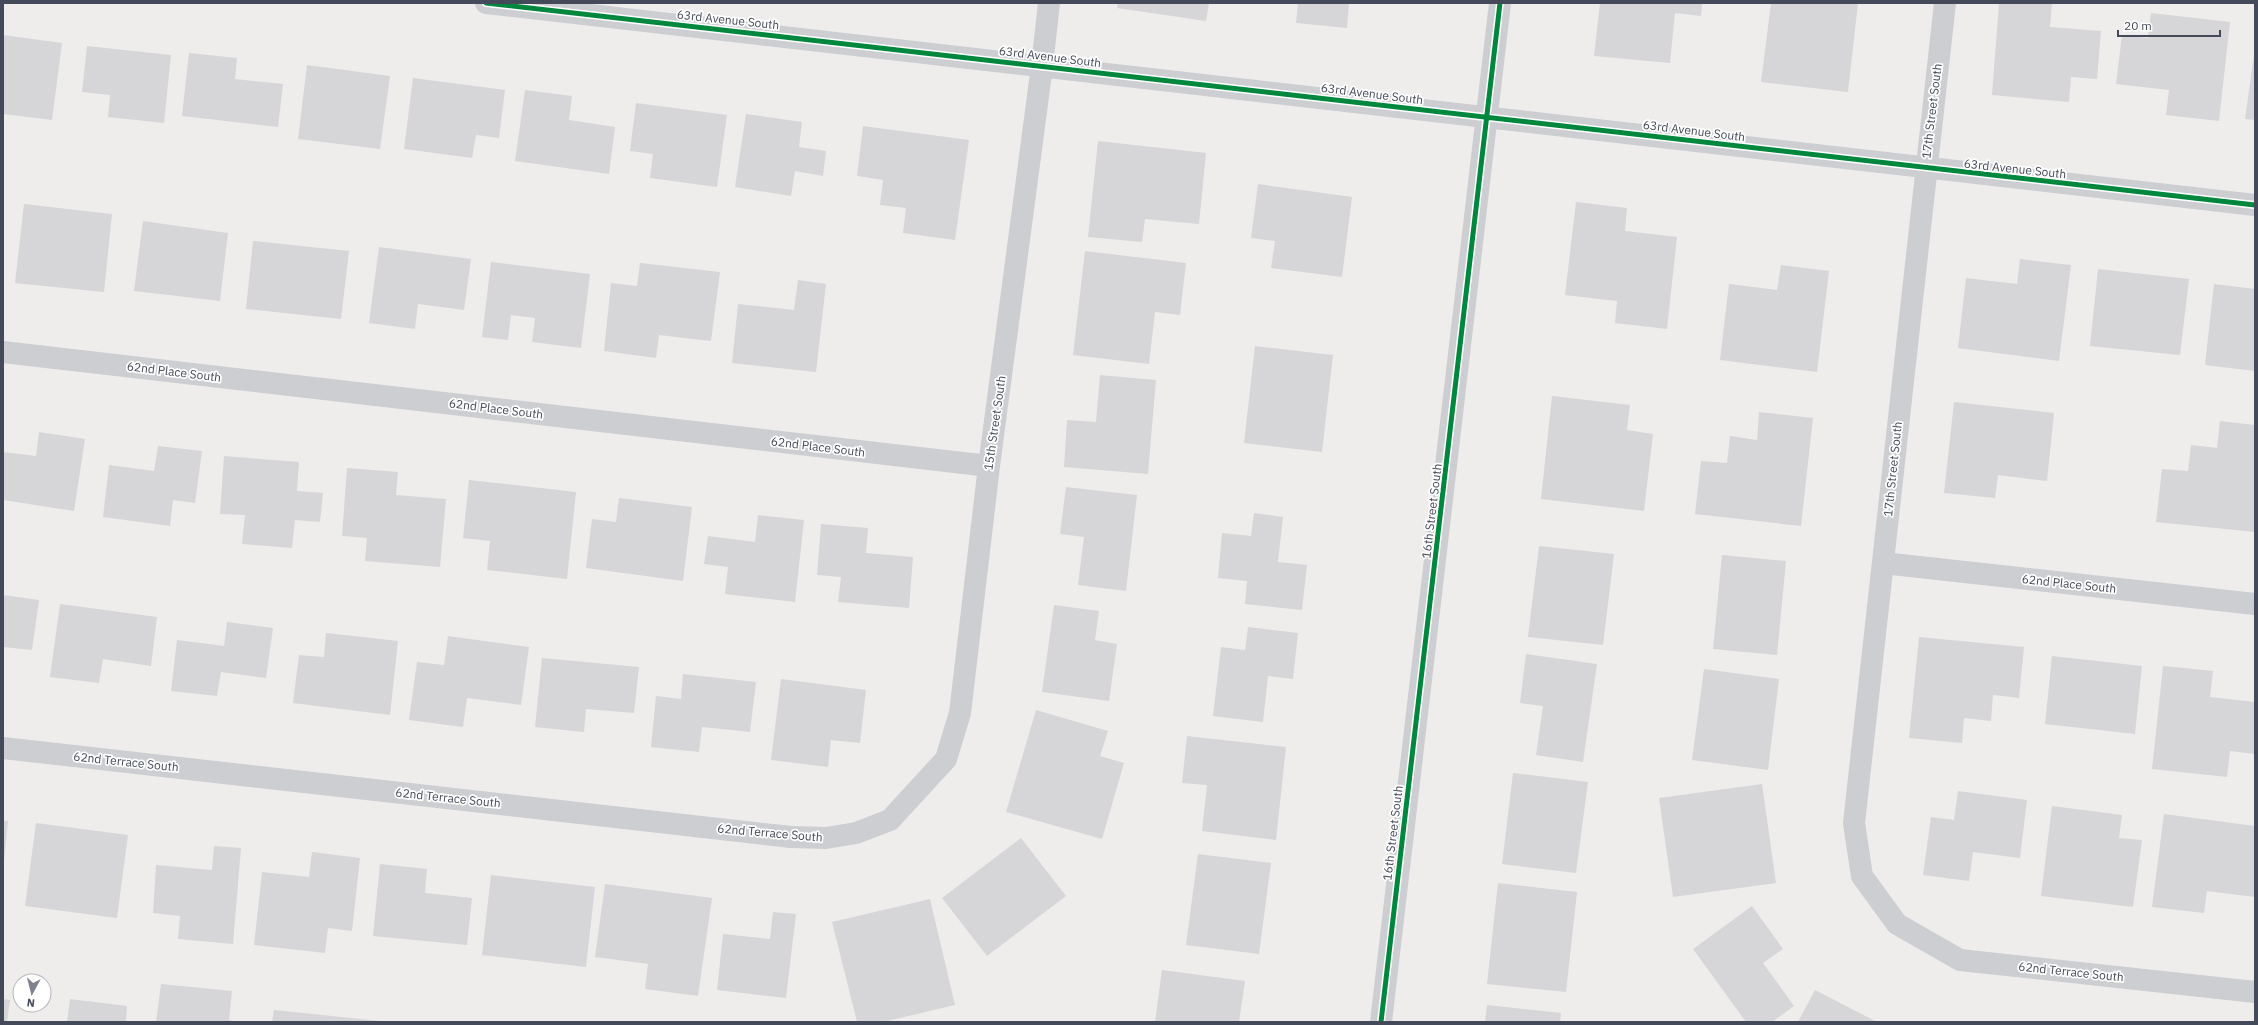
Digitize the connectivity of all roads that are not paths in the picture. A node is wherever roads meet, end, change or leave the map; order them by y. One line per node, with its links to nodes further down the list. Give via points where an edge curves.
1 (486, 3): 5 (street, 63rd Avenue South)
2 (1049, 3): 5 (street, 15th Street South)
3 (1500, 3): 6 (street, 16th Street South)
4 (1945, 3): 7 (street, 17th Street South)
5 (1042, 66): 6 (street, 63rd Avenue South); 10 (street, 15th Street South)
6 (1488, 117): 7 (street, 63rd Avenue South); 17 (street, 16th Street South)
7 (1925, 168): 8 (street, 63rd Avenue South); 11 (street, 17th Street South)
8 (2255, 205)
9 (3, 352): 10 (street, 62nd Place South)
10 (989, 466): 14 (street, 15th Street South, via 960,713 946,759)
11 (1883, 563): 12 (street, 62nd Place South); 15 (street, 17th Street South, via 1854,823 1862,876)
12 (2255, 604)
13 (3, 748): 14 (street, 62nd Terrace South, via 791,837 841,836)
14 (890, 820)
15 (1897, 924): 16 (street, 62nd Terrace South, via 1960,960)
16 (2255, 992)
17 (1381, 1022)

